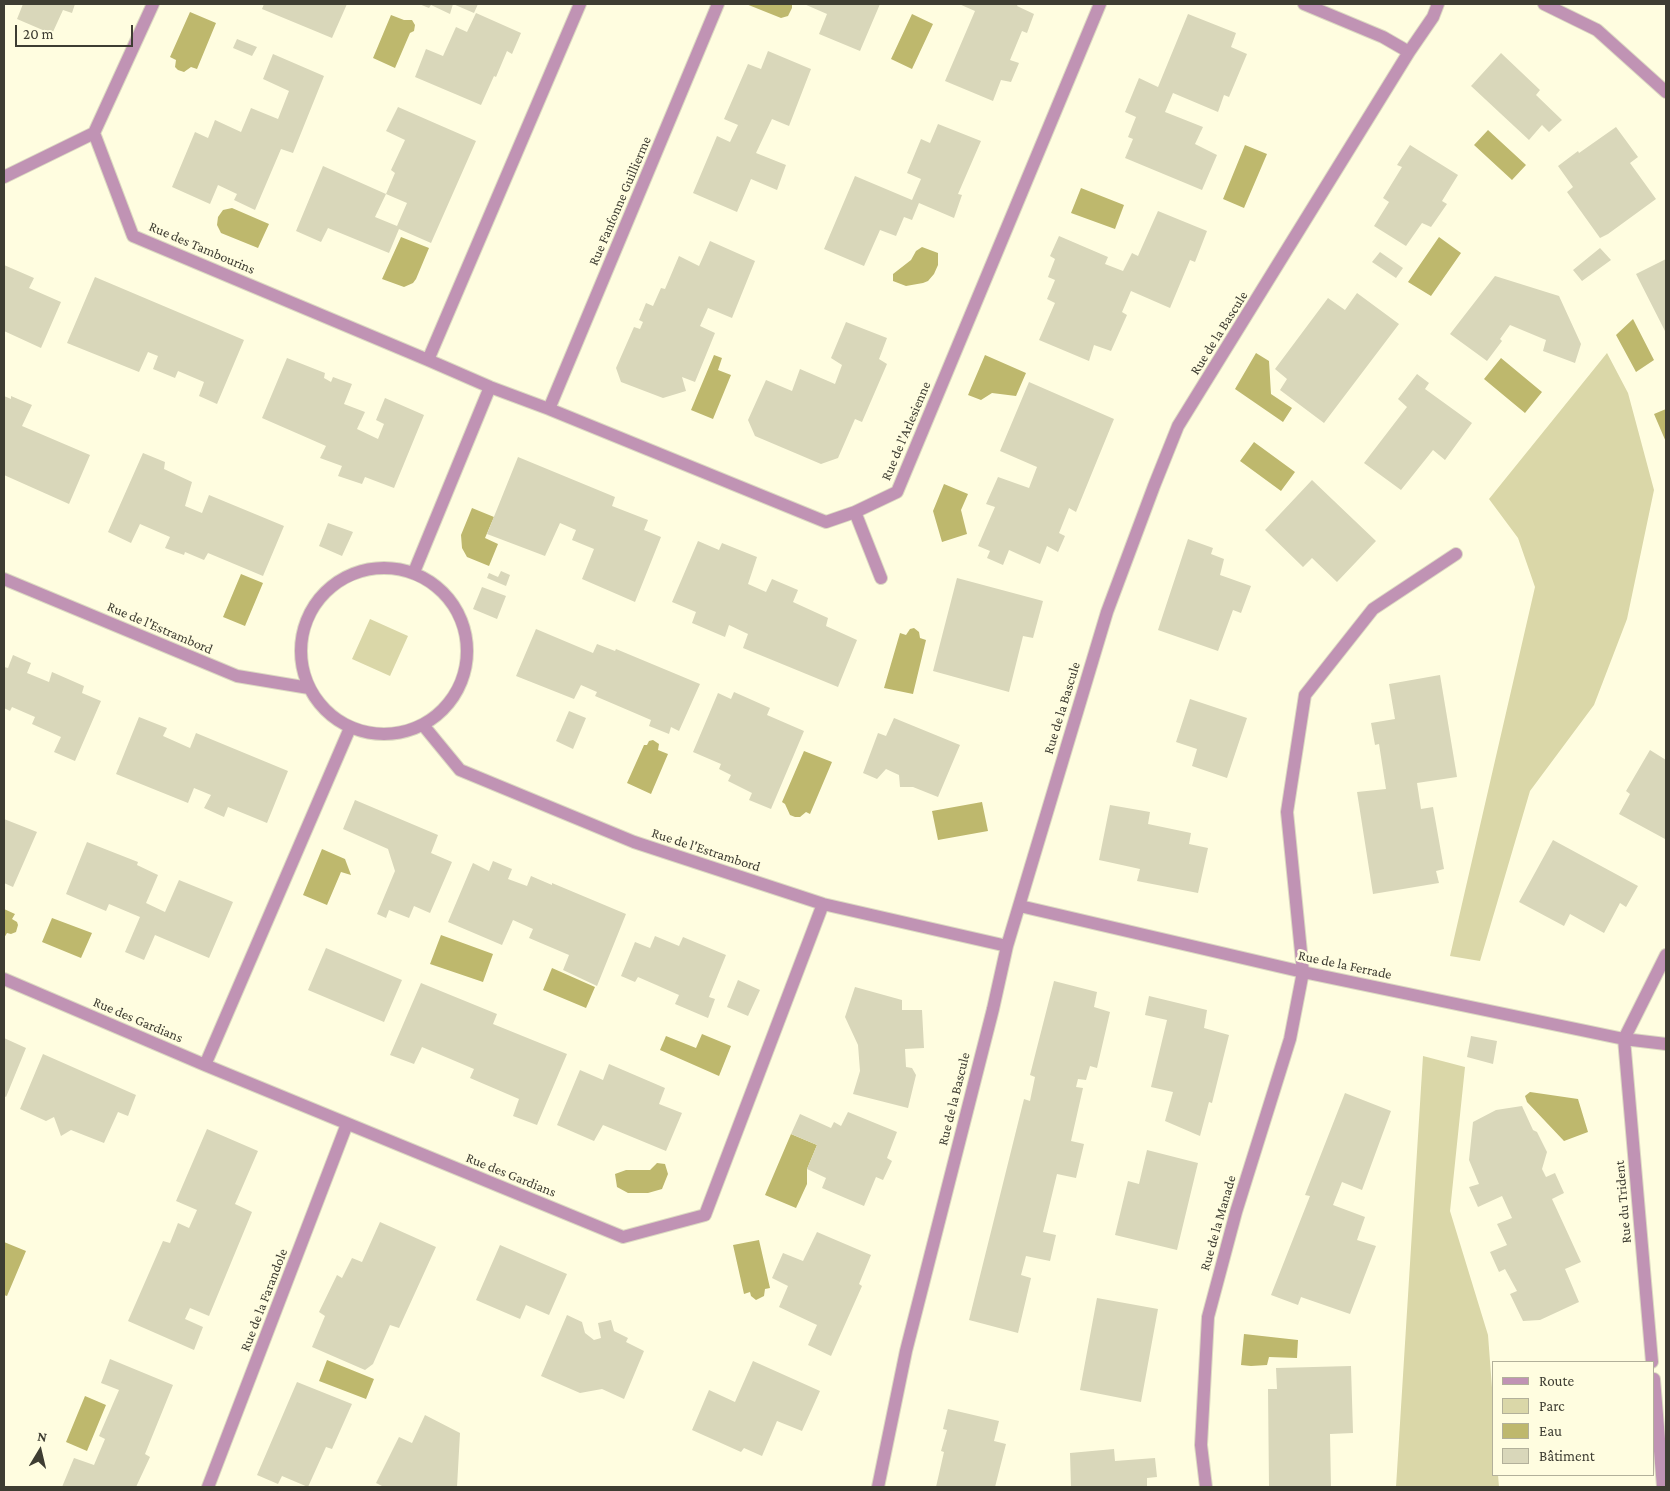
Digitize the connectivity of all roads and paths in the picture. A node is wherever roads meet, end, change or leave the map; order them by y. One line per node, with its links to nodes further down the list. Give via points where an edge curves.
1 (152, 4): 10 (street)
2 (580, 4): 12 (street)
3 (718, 4): 14 (street, Rue Fanfonne Guillierme)
4 (1100, 4): 15 (street, Rue de l'Arlesienne, via 897,492)
5 (1304, 4): 8 (street, via 1383,37)
6 (1438, 4): 8 (street, Rue de la Bascule, via 1433,17)
7 (1544, 4): 9 (street, via 1597,30)
8 (1408, 52): 24 (street, Rue de la Bascule, via 1178,426 1107,612)
9 (1666, 92)
10 (94, 133): 11 (street); 12 (street, Rue des Tambourins, via 134,236)
11 (4, 177)
12 (428, 360): 13 (street, Rue des Tambourins)
13 (490, 387): 14 (street, Rue de l'Arlesienne); 17 (street)
14 (549, 409): 15 (street, Rue de l'Arlesienne, via 826,522)
15 (856, 512): 18 (street)
16 (1456, 554): 27 (street, Rue de la Manade, via 1373,609 1305,695 1287,812)
17 (414, 572): 20 (street, via 386,567 358,571 332,585 313,606 302,633 300,661); 21 (street, via 438,586 456,607 467,632 468,660 460,687 445,709)
18 (881, 578)
19 (4, 579): 20 (street, Rue de l'Estrambord, via 237,676)
20 (309, 688): 22 (street, via 326,712)
21 (423, 726): 22 (street, via 399,734 374,734); 23 (street, Rue de l'Estrambord, via 460,770 634,842)
22 (350, 728): 31 (street)
23 (824, 904): 25 (street, Rue de l'Estrambord); 32 (street, Rue des Gardians, via 705,1215 623,1237)
24 (1020, 906): 25 (street, Rue de la Bascule); 27 (street, Rue de la Ferrade)
25 (1007, 946): 36 (street, Rue de la Bascule, via 906,1350)
26 (1666, 955): 29 (street)
27 (1303, 972): 29 (street, Rue de la Ferrade); 37 (street, Rue de la Manade, via 1290,1038 1236,1212 1208,1317 1201,1445)
28 (4, 979): 31 (street, Rue des Gardians)
29 (1624, 1039): 30 (street, Rue de la Ferrade); 33 (street, Rue du Trident)
30 (1666, 1044)
31 (205, 1065): 32 (street, Rue des Gardians)
32 (347, 1124): 35 (street, Rue de la Farandole)
33 (1652, 1361)
34 (1655, 1391): 38 (street)
35 (208, 1487)
36 (878, 1487)
37 (1206, 1487)
38 (1663, 1487)

